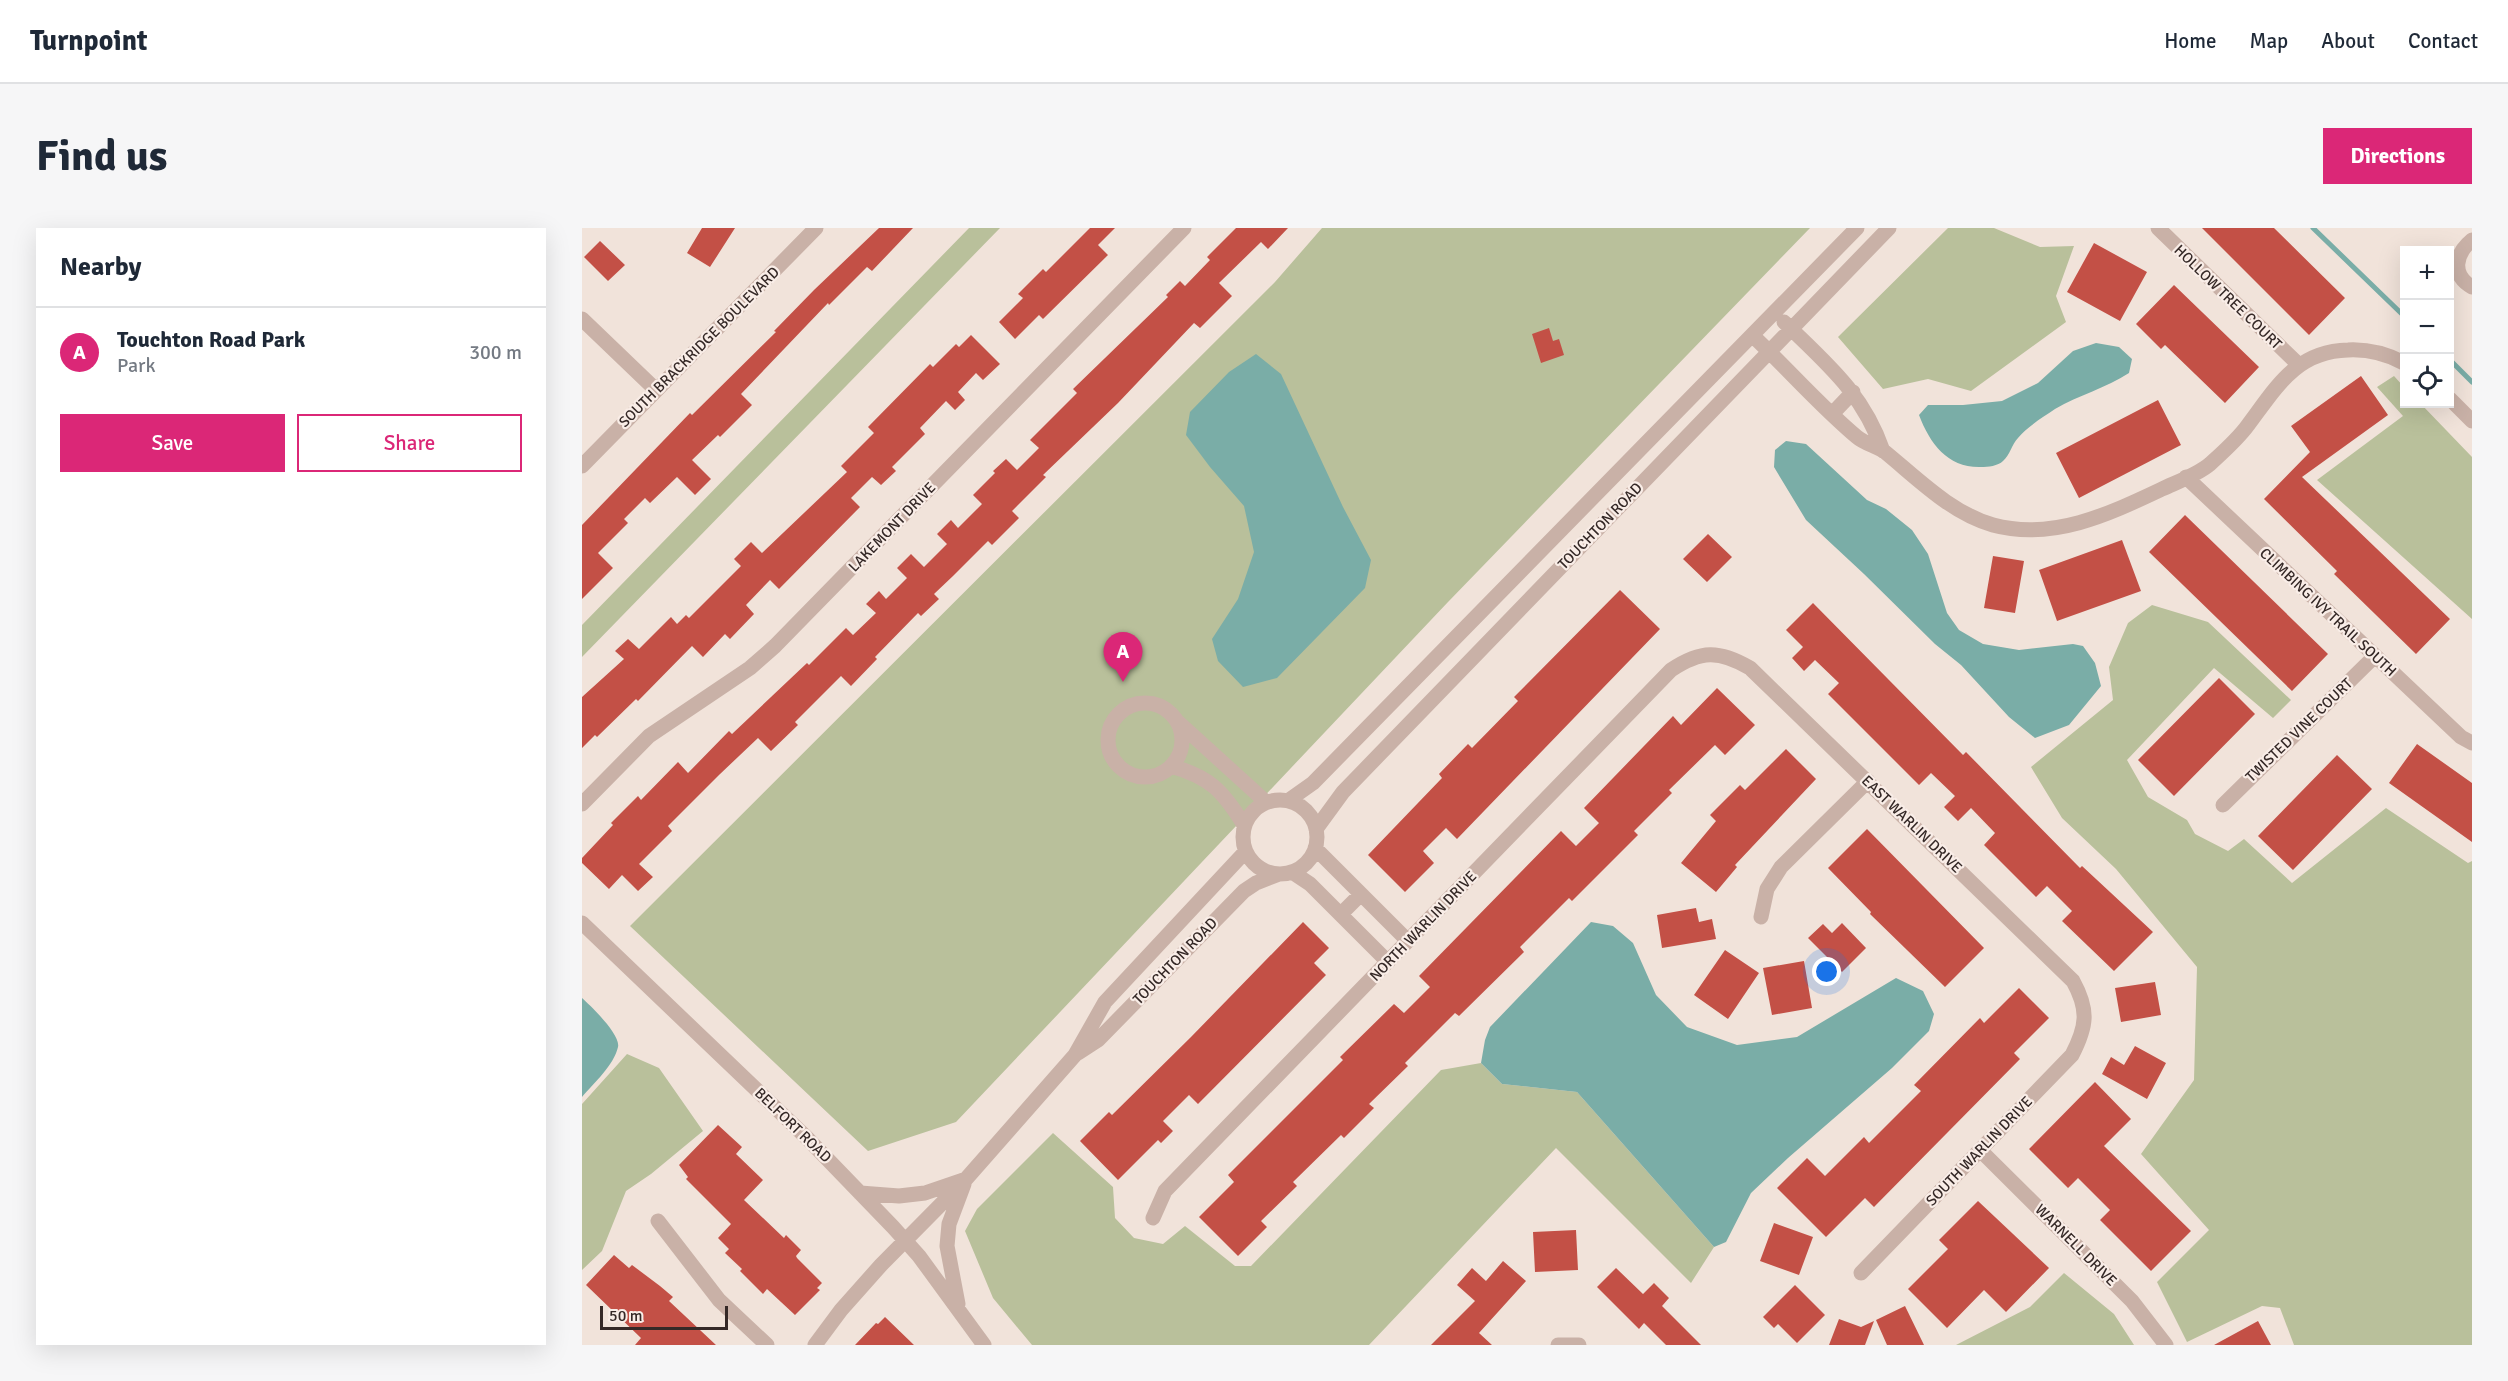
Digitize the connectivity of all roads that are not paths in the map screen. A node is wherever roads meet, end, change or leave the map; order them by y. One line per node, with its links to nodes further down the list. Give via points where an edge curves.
1 (1184, 228): 31 (street, LAKEMONT DRIVE, via 775,646 750,668 650,736)
2 (1857, 228): 8 (street, TOUCHTON ROAD)
3 (1889, 228): 10 (street, TOUCHTON ROAD)
4 (2158, 228): 14 (street, HOLLOW TREE COURT)
5 (808, 231): 15 (street, SOUTH BRACKRIDGE BOULEVARD)
6 (2472, 240): 7 (street, via 2457,262 2463,281)
7 (2472, 287)
8 (1775, 313): 10 (street); 11 (street, TOUCHTON ROAD)
9 (582, 319): 15 (street)
10 (1791, 329): 12 (street, TOUCHTON ROAD); 16 (street)
11 (1753, 336): 12 (street); 29 (street, TOUCHTON ROAD, via 1313,783)
12 (1770, 351): 18 (street); 34 (street, TOUCHTON ROAD, via 1351,783)
13 (2400, 361): 14 (street, via 2363,350 2337,350)
14 (2299, 365): 22 (street, via 2279,382 2247,427 2208,465)
15 (656, 390): 21 (street, SOUTH BRACKRIDGE BOULEVARD)
16 (1853, 392): 18 (street); 20 (street, via 1874,425)
17 (2454, 403): 19 (street)
18 (1832, 414): 20 (street, via 1860,439)
19 (2472, 421)
20 (1883, 451): 22 (street, via 1961,511 2022,531 2047,531 2078,524 2114,512)
21 (582, 466)
22 (2186, 477): 24 (street, CLIMBING IVY TRAIL SOUTH)
23 (1710, 654): 28 (street, EAST WARLIN DRIVE, via 1730,656 1750,668); 42 (street, NORTH WARLIN DRIVE, via 1671,670)
24 (2375, 656): 26 (street, CLIMBING IVY TRAIL SOUTH); 32 (street, TWISTED VINE COURT)
25 (1178, 722): 27 (street, via 1182,746); 27 (street, via 1160,705 1141,703 1124,709 1109,730 1111,755 1127,772 1150,777); 30 (street)
26 (2472, 744)
27 (1171, 766): 33 (street, via 1211,783 1229,801)
28 (1868, 781): 40 (street, via 1781,867 1767,889); 44 (street, EAST WARLIN DRIVE, via 2073,981 2083,998)
29 (1289, 800): 30 (street); 34 (street, via 1302,806)
30 (1266, 802): 33 (street, via 1251,813)
31 (582, 804)
32 (2223, 805)
33 (1244, 825): 36 (street)
34 (1316, 829): 35 (street)
35 (1315, 848): 37 (street, TOUCHTON ROAD, via 1306,863); 38 (street)
36 (1245, 852): 37 (street, via 1259,868); 45 (street, TOUCHTON ROAD, via 1105,1002)
37 (1286, 873): 39 (street, via 1310,884); 45 (street, TOUCHTON ROAD, via 1244,891 1098,1040)
38 (1361, 894): 39 (street); 42 (street)
39 (1341, 914): 43 (street)
40 (1761, 917)
41 (582, 922): 48 (street, BELFORT ROAD)
42 (1408, 941): 43 (street, NORTH WARLIN DRIVE)
43 (1388, 962): 49 (street, NORTH WARLIN DRIVE, via 1165,1191)
44 (2085, 1021): 46 (street, SOUTH WARLIN DRIVE, via 2072,1055)
45 (1075, 1055): 47 (street, TOUCHTON ROAD)
46 (1980, 1150): 52 (street, SOUTH WARLIN DRIVE); 59 (street, WARNELL DRIVE, via 2132,1301)
47 (966, 1179): 48 (street, via 925,1193); 51 (street, TOUCHTON ROAD); 53 (street, via 949,1224 947,1246)
48 (860, 1193): 51 (street, BELFORT ROAD)
49 (1153, 1218)
50 (658, 1221): 54 (street, via 719,1300)
51 (906, 1241): 53 (street, BELFORT ROAD); 55 (street, TOUCHTON ROAD, via 847,1302)
52 (1861, 1273)
53 (959, 1310): 56 (street, BELFORT ROAD)
54 (767, 1345)
55 (814, 1345)
56 (984, 1345)
57 (1558, 1345): 58 (street)
58 (1579, 1345)
59 (2166, 1345)

